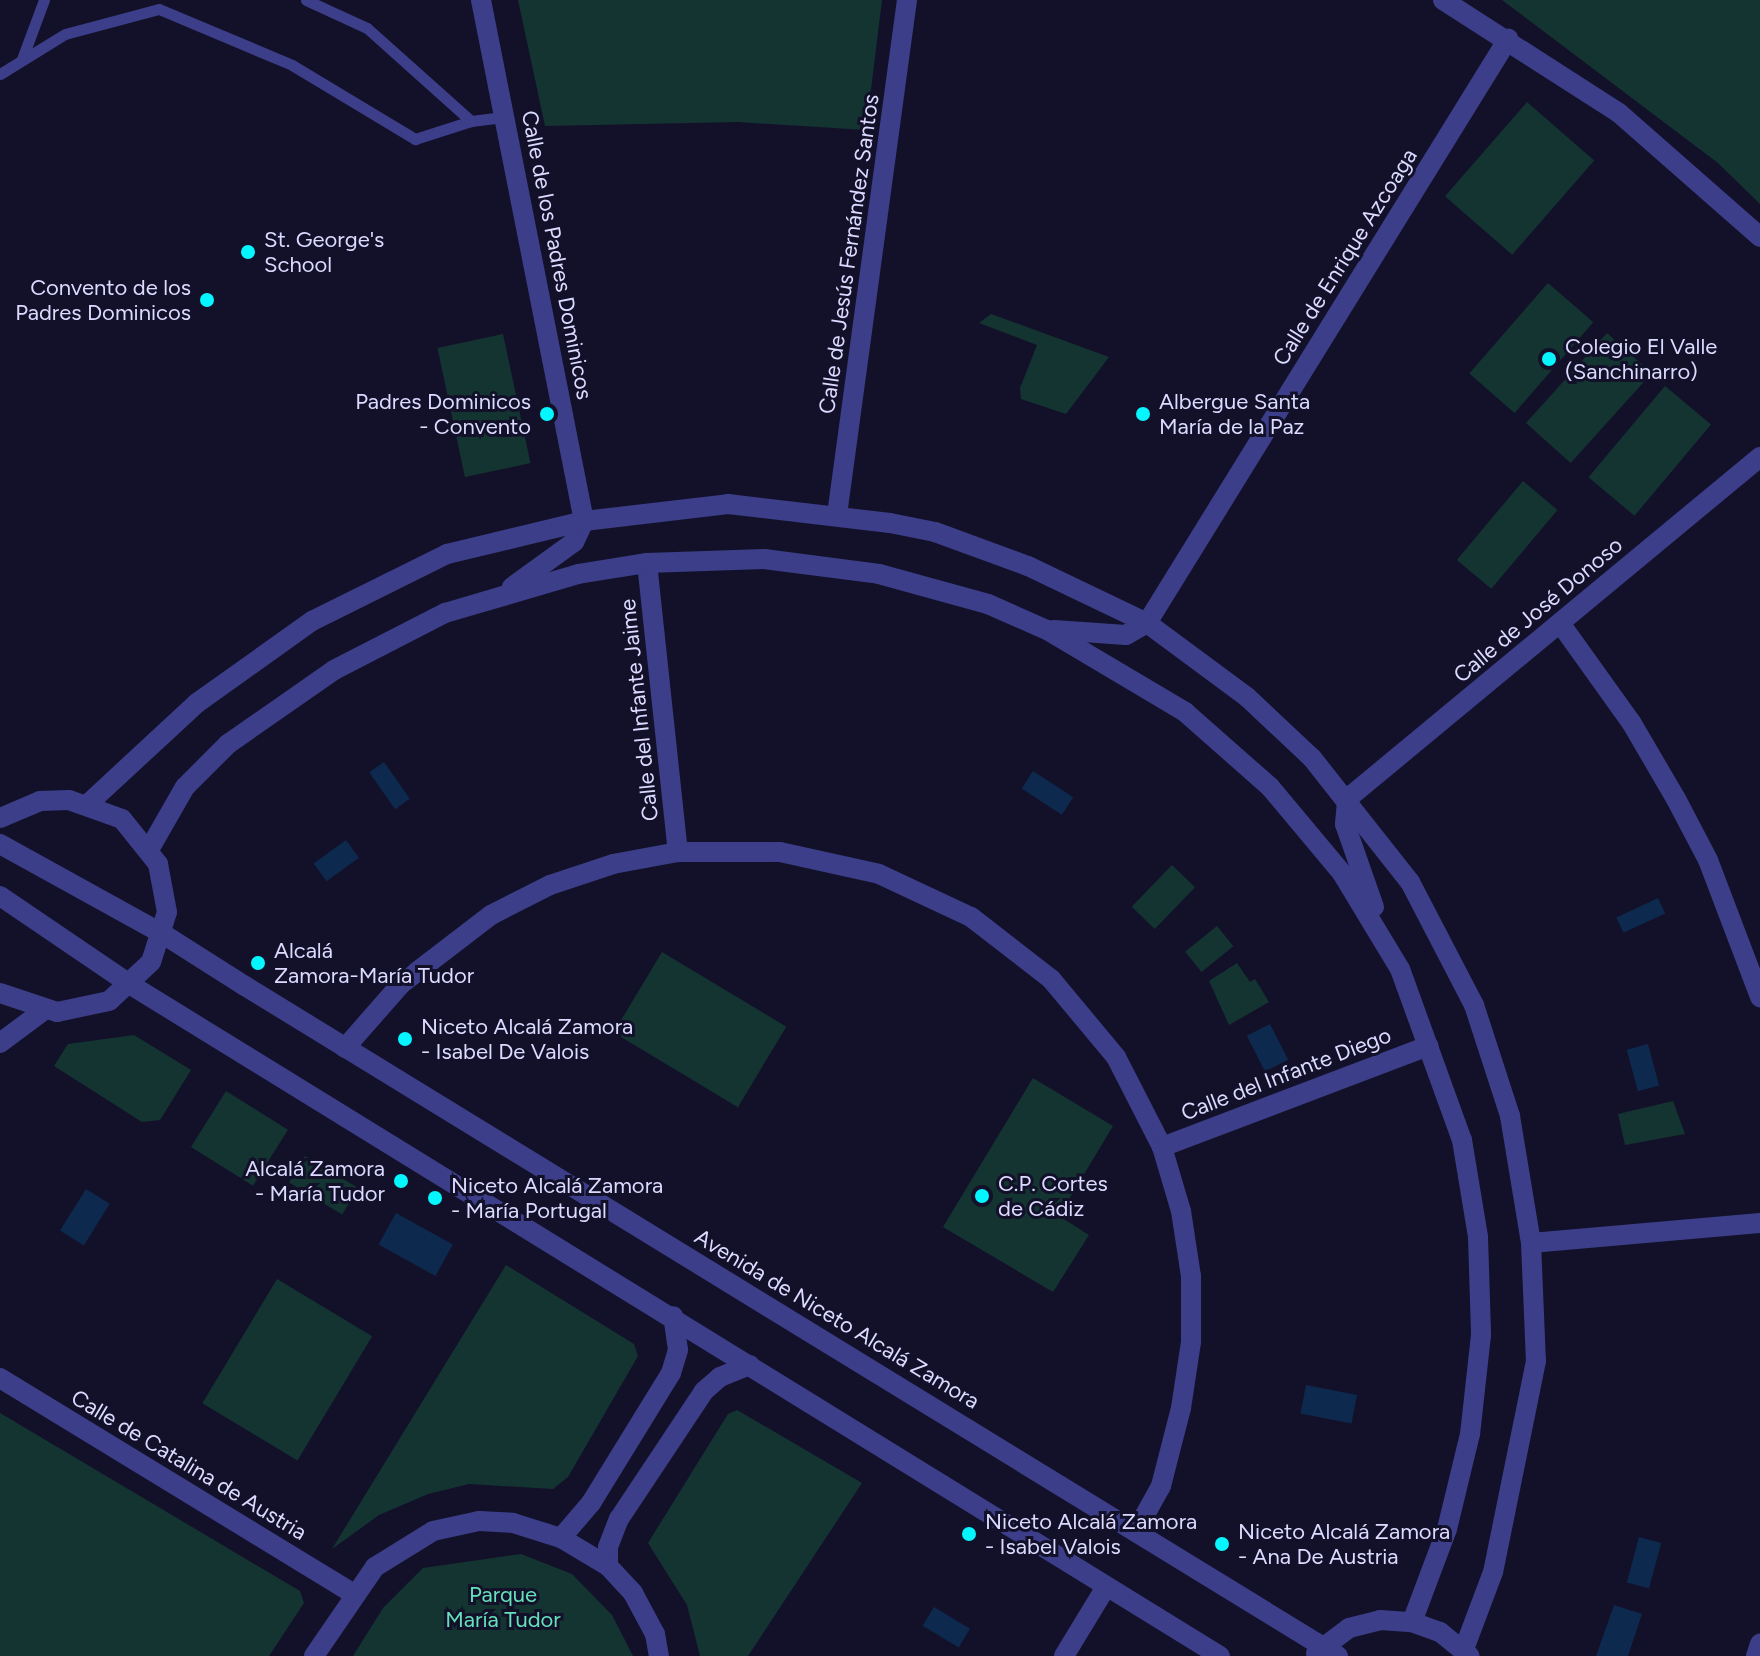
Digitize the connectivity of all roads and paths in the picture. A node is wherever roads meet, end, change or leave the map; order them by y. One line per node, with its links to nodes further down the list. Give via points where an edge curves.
1 (45, 0): 8 (lane)
2 (306, 0): 11 (lane, via 367,28)
3 (481, 0): 10 (street, Calle de los Padres Dominicos)
4 (907, 0): 14 (street, Calle de Jesús Fernández Santos)
5 (1443, 0): 7 (street)
6 (159, 5): 8 (lane, via 65,34); 11 (lane, via 292,65 415,139)
7 (1508, 39): 12 (street, via 1619,113); 18 (street, Calle de Enrique Azcoaga)
8 (22, 60): 9 (lane)
9 (0, 74)
10 (504, 117): 11 (lane); 15 (street, Calle de los Padres Dominicos)
11 (471, 121)
12 (1760, 237)
13 (1760, 457): 19 (street, Calle de José Donoso)
14 (837, 515): 15 (street, via 728,504); 18 (street, via 935,532 1028,566)
15 (584, 521): 17 (street, via 583,533 574,542); 22 (street, via 447,554 312,621 197,703)
16 (647, 563): 17 (street); 20 (street, via 764,559 879,574 988,604); 26 (street, Calle del Infante Jaime)
17 (502, 594): 25 (street, via 445,613 334,670 228,744 185,787)
18 (1147, 623): 20 (street, via 1126,635); 21 (street, via 1247,697)
19 (1560, 623): 21 (street, Calle de José Donoso); 32 (street, via 1631,722 1676,799 1708,860)
20 (1047, 630): 29 (street, via 1185,712 1270,787 1342,873)
21 (1347, 799): 29 (street, via 1345,824); 39 (street, via 1410,882 1474,1005 1510,1116)
22 (89, 803): 23 (street, via 40,801); 25 (street, via 122,819)
23 (0, 818)
24 (0, 844): 28 (street, Avenida de Niceto Alcalá Zamora)
25 (150, 848): 28 (street, via 166,887)
26 (678, 852): 36 (street, via 613,864 562,881 491,915 401,984); 37 (street, via 794,855 879,874 971,917 1051,979 1098,1035 1116,1057)
27 (0, 896): 30 (street)
28 (163, 934): 30 (street, via 151,962); 36 (street, Avenida de Niceto Alcalá Zamora)
29 (1400, 969): 35 (street)
30 (131, 985): 33 (street, via 81,1010); 40 (street)
31 (0, 993): 33 (street)
32 (1760, 997)
33 (43, 1011): 34 (street)
34 (0, 1043)
35 (1428, 1046): 37 (street, Calle del Infante Diego); 48 (street, via 1462,1140 1478,1237 1481,1335 1464,1461 1447,1529)
36 (345, 1048): 43 (street, Avenida de Niceto Alcalá Zamora)
37 (1162, 1147): 43 (street, via 1187,1250 1191,1342 1161,1486)
38 (1760, 1223): 39 (street)
39 (1531, 1243): 51 (street, via 1536,1361 1493,1572)
40 (673, 1316): 41 (street); 44 (street, via 678,1350 671,1373 591,1503)
41 (750, 1365): 45 (street, via 720,1377 704,1391 619,1519 608,1547); 46 (street)
42 (0, 1378): 47 (street, Calle de Catalina de Austria)
43 (1136, 1531): 50 (street, Avenida de Niceto Alcalá Zamora)
44 (561, 1538): 45 (street); 47 (street, via 513,1523 479,1521 433,1531 375,1567)
45 (608, 1566): 53 (street, via 640,1607 655,1634)
46 (1106, 1587): 54 (street); 55 (street)
47 (352, 1593): 52 (street)
48 (1412, 1622): 50 (street, Avenida de Niceto Alcalá Zamora, via 1380,1620 1349,1628); 51 (street, Avenida de Niceto Alcalá Zamora, via 1440,1632)
49 (1760, 1644): 56 (street)
50 (1324, 1653)
51 (1467, 1653)
52 (314, 1656)
53 (659, 1656)
54 (1064, 1656)
55 (1220, 1656)
56 (1756, 1656)

